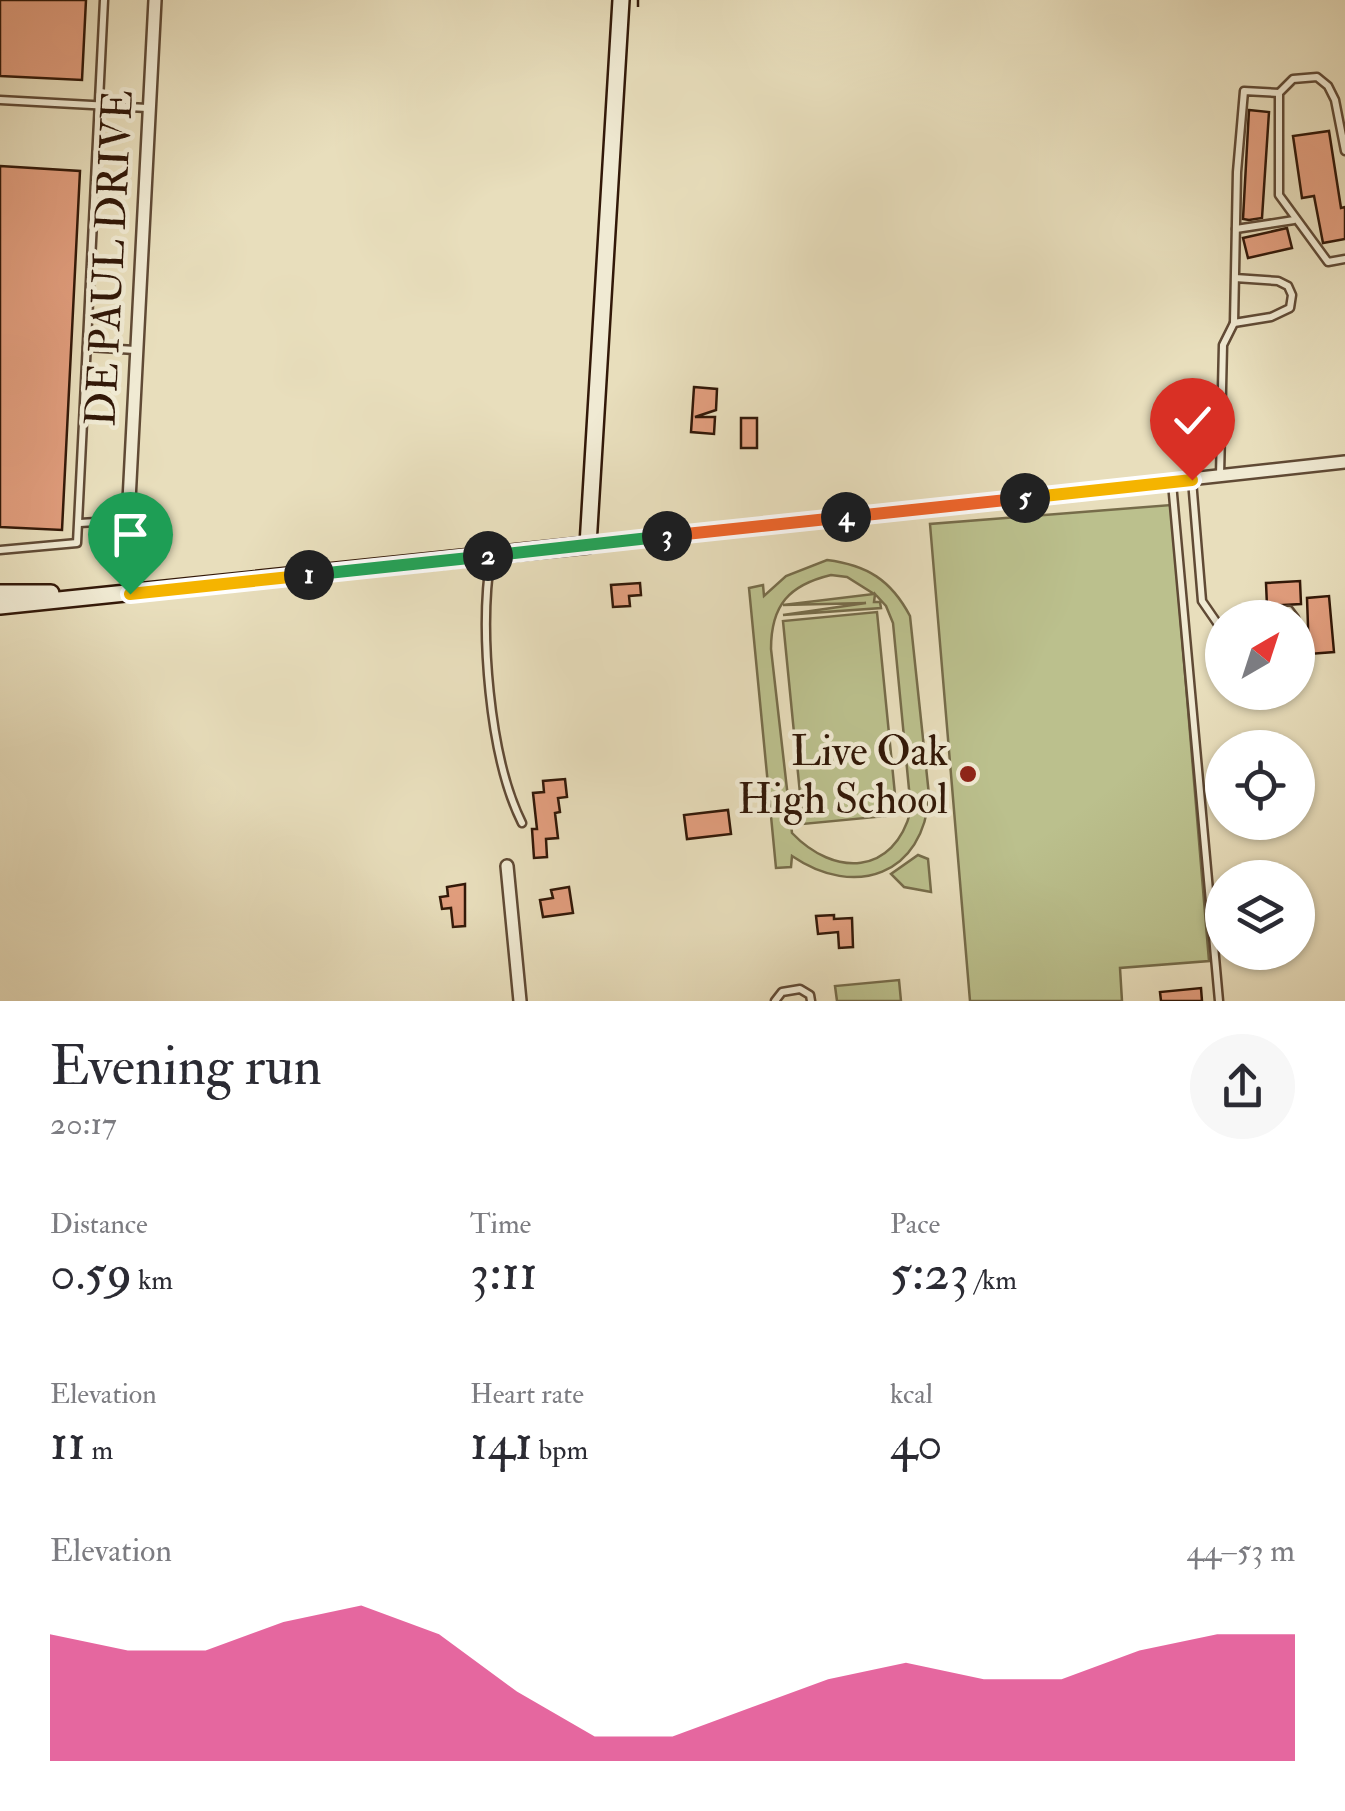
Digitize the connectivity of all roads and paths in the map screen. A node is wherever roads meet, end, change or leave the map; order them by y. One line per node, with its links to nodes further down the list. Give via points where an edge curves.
1 (104, 0): 8 (lane)
2 (155, 0): 9 (street, DE PAUL DRIVE)
3 (621, 0): 25 (street)
4 (638, 0): 5 (path)
5 (638, 7)
6 (1279, 93): 10 (lane, via 1300,76 1328,86); 11 (lane, via 1279,195); 12 (lane, via 1244,91)
7 (0, 100): 8 (lane)
8 (98, 105): 9 (lane); 16 (lane)
9 (147, 108): 17 (street, DE PAUL DRIVE)
10 (1345, 151)
11 (1294, 220): 12 (lane); 13 (lane, via 1328,262)
12 (1236, 229): 14 (lane)
13 (1345, 259)
14 (1235, 278): 15 (lane); 15 (lane, via 1278,280 1292,295 1290,308)
15 (1234, 323): 19 (lane, via 1224,345)
16 (87, 347): 17 (lane); 23 (lane)
17 (135, 350): 22 (street, DE PAUL DRIVE)
18 (1345, 462): 19 (street)
19 (1220, 478): 20 (street)
20 (1192, 480): 21 (street); 32 (lane)
21 (1172, 482): 25 (street); 38 (lane)
22 (128, 520): 23 (lane)
23 (80, 523): 26 (lane, via 78,543)
24 (112, 523): 28 (path)
25 (588, 545): 27 (street)
26 (0, 550)
27 (491, 555): 30 (street); 33 (lane, via 486,612 497,740 508,796)
28 (114, 566)
29 (0, 592): 30 (street)
30 (130, 594): 31 (street)
31 (0, 606)
32 (1205, 606)
33 (522, 823)
34 (507, 866): 35 (street)
35 (520, 1001)
36 (775, 1001): 37 (lane, via 782,992 800,989)
37 (811, 1001)
38 (1220, 1001)

